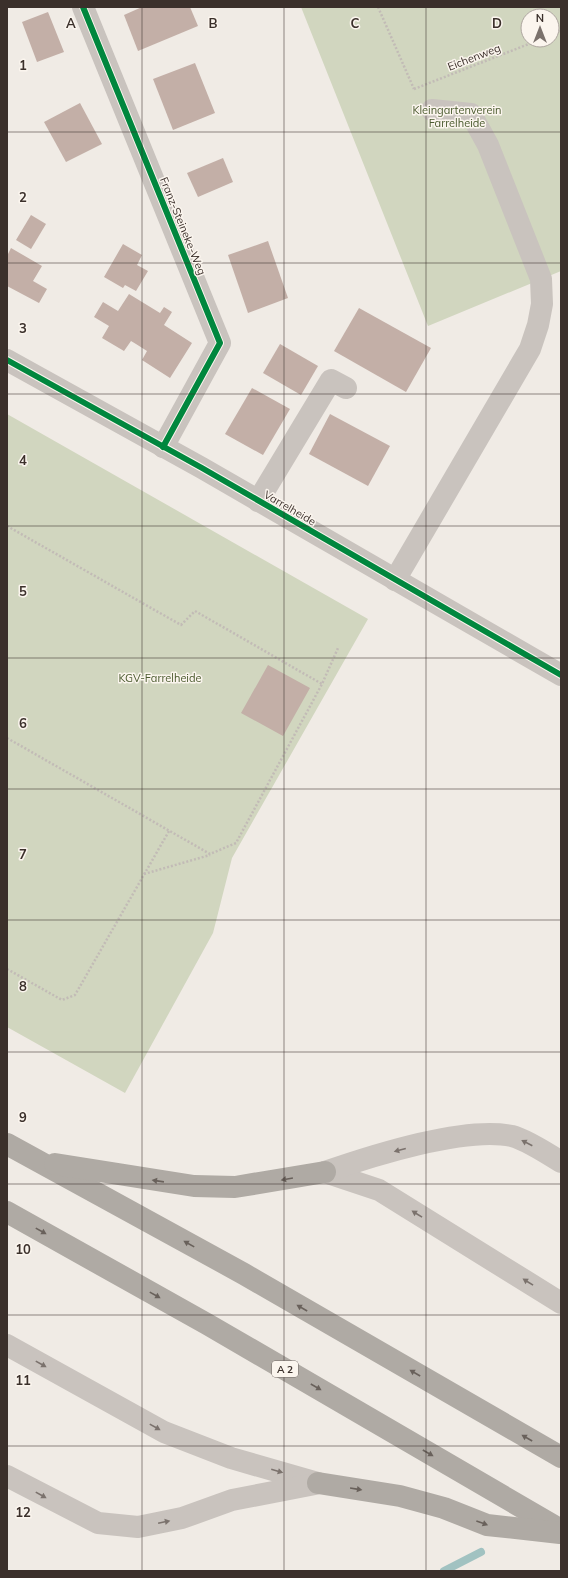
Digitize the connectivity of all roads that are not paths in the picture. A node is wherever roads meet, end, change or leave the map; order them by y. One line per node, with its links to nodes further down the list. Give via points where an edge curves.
1 (83, 7): 5 (street, Franz-Steineke-Weg, via 220,343)
2 (432, 110): 7 (street, via 471,114 488,144 542,279 542,304 530,349)
3 (7, 360): 5 (street, Varrelheide)
4 (346, 388): 6 (street, via 331,380)
5 (163, 447): 6 (street, Varrelheide)
6 (258, 501): 7 (street, Varrelheide)
7 (395, 580): 8 (street, Varrelheide)
8 (561, 675)
9 (7, 1144): 10 (highway)
10 (40, 1162): 12 (highway, one-way to 10, via 235,1187 194,1186); 16 (highway, one-way to 10, via 244,1274)
11 (561, 1162): 12 (street, one-way to 12, via 513,1136 476,1134 417,1145)
12 (325, 1172): 14 (street, one-way to 12, via 379,1190)
13 (7, 1212): 19 (highway, A 2, one-way to 19, via 207,1324)
14 (561, 1303)
15 (7, 1346): 18 (street, one-way to 18, via 164,1432 231,1458)
16 (561, 1457)
17 (7, 1476): 18 (street, one-way to 18, via 98,1523 138,1527 182,1518 232,1500)
18 (318, 1483): 20 (highway, one-way to 20, via 400,1496 444,1508 487,1525)
19 (561, 1530)
20 (561, 1534)

